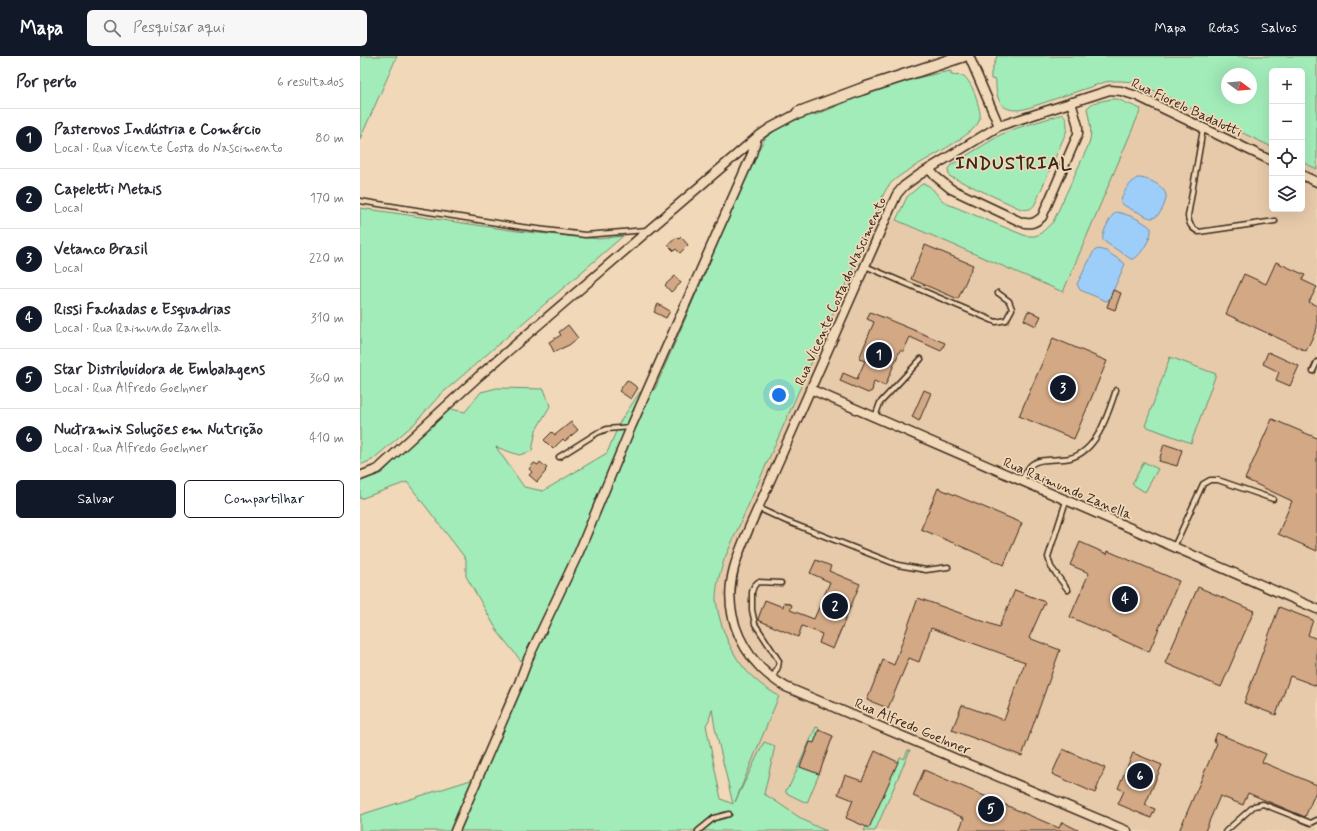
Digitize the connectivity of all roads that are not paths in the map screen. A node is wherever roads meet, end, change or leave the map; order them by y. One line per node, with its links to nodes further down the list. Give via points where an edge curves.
1 (963, 56): 4 (street)
2 (969, 56): 5 (street)
3 (1071, 102): 5 (street, Rua Fiorelo Badalotti); 6 (street, Rua Fiorelo Badalotti, via 1110,90 1121,91 1137,96); 9 (street, via 1078,134 1042,217 1033,224 1021,222 951,189)
4 (798, 113): 7 (street)
5 (998, 126): 9 (street, Rua Vicente Costa do Nascimento)
6 (1203, 128): 8 (street, Rua Fiorelo Badalotti); 13 (lane, via 1188,216 1189,224 1199,232)
7 (757, 137): 14 (street); 23 (street, via 752,154)
8 (1269, 160)
9 (930, 169): 15 (street, Rua Vicente Costa do Nascimento, via 904,186 898,194)
10 (1304, 176): 11 (street)
11 (1317, 182)
12 (360, 201): 14 (lane, via 585,235)
13 (1275, 221)
14 (648, 230): 25 (street, via 479,376 378,469)
15 (865, 266): 16 (lane, via 1001,322 1006,320 1012,309 1009,301); 20 (street, Rua Vicente Costa do Nascimento)
16 (998, 293)
17 (921, 359): 22 (lane, via 880,403)
18 (1317, 362): 19 (lane)
19 (1313, 371)
20 (810, 389): 22 (street, Rua Raimundo Zanella); 29 (street, Rua Vicente Costa do Nascimento)
21 (1116, 390): 26 (lane, via 1104,426 1086,449 1070,458 1036,462)
22 (874, 418): 26 (street, Rua Raimundo Zanella)
23 (631, 426): 24 (lane, via 597,433); 39 (street, via 579,552 528,659)
24 (559, 457)
25 (360, 476)
26 (1021, 481): 28 (street, Rua Raimundo Zanella)
27 (1273, 499): 30 (lane, via 1218,480 1210,480 1203,484)
28 (1066, 501): 30 (street, Rua Raimundo Zanella); 33 (lane, via 1048,557 1051,567)
29 (758, 508): 31 (lane, via 898,565 926,570); 34 (street, Rua Vicente Costa do Nascimento, via 734,569)
30 (1174, 548): 35 (street, Rua Raimundo Zanella)
31 (948, 567)
32 (781, 583): 36 (lane, via 758,582 752,592 755,624 780,661)
33 (1068, 590)
34 (731, 601): 36 (street, Rua Alfredo Goelnner, via 741,642 754,661)
35 (1317, 609)
36 (772, 679): 41 (street, Rua Alfredo Goelnner)
37 (729, 814): 40 (lane, via 714,818)
38 (1317, 820): 42 (lane, via 1311,823 1259,804)
39 (455, 831)
40 (698, 831)
41 (1127, 831)
42 (1226, 831)

